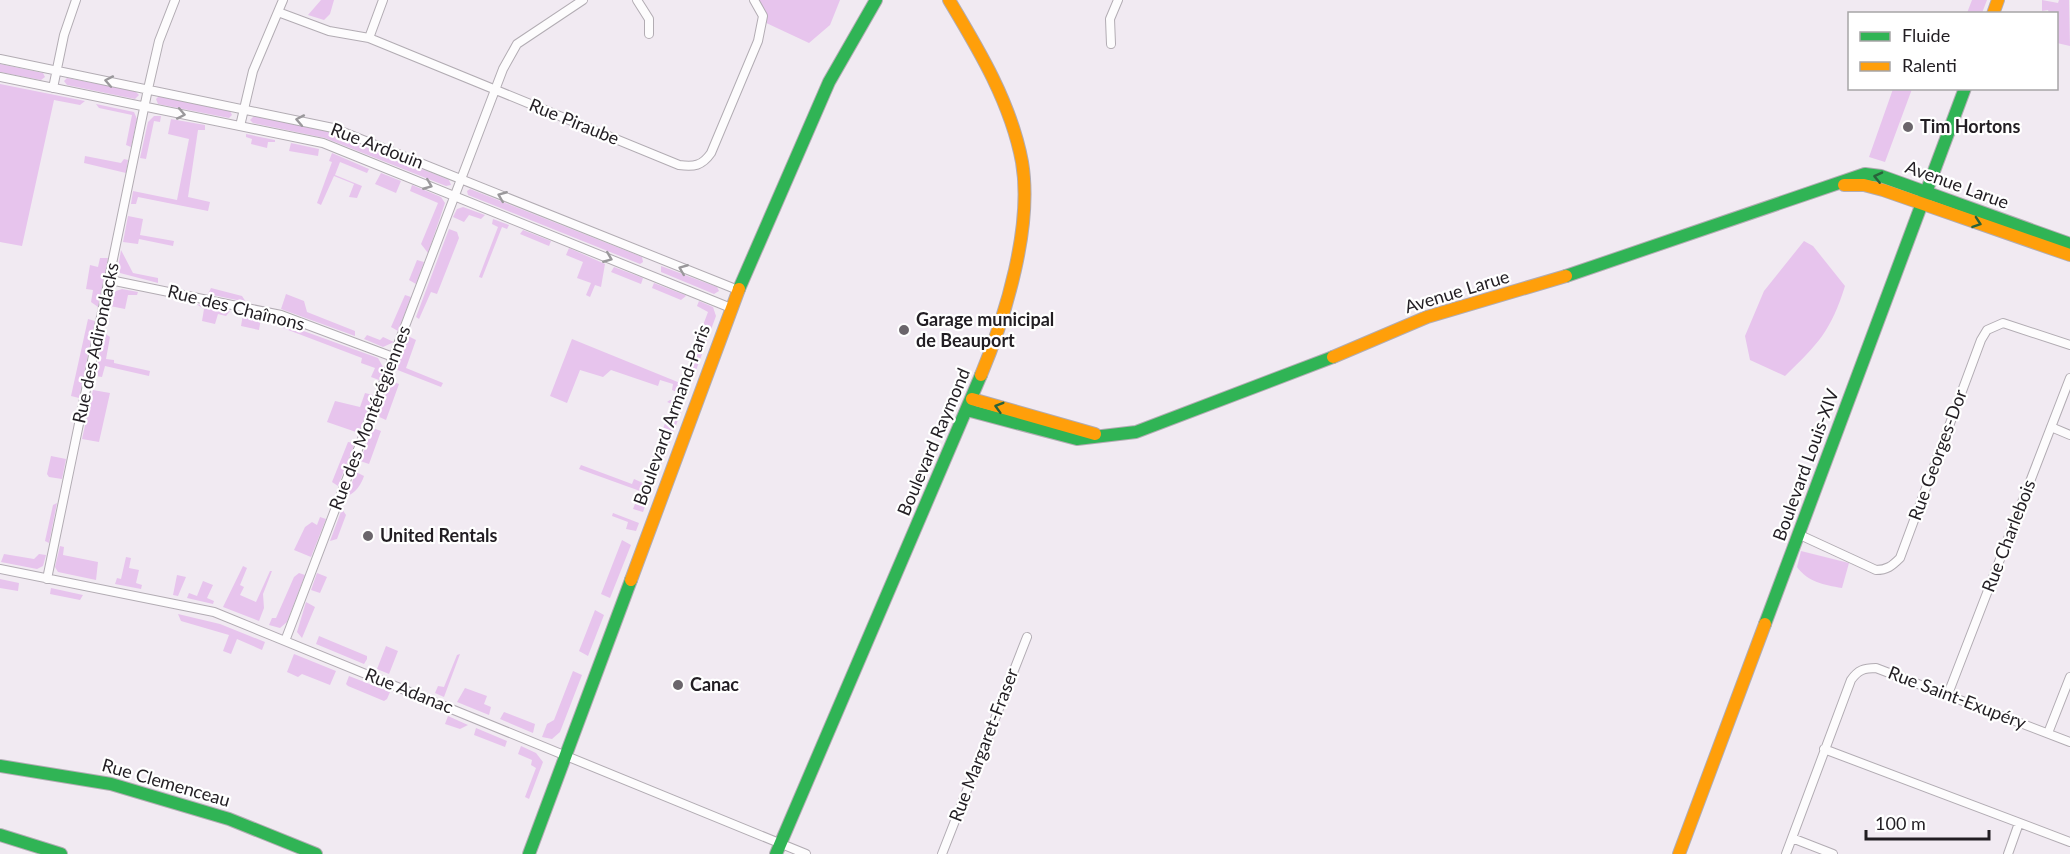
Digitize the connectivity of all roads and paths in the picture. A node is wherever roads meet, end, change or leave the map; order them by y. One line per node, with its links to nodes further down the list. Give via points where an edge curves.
1 (76, 0): 16 (street)
2 (175, 0): 19 (street, Rue des Adirondacks, via 159,41)
3 (283, 0): 11 (street)
4 (384, 0): 13 (street)
5 (583, 0): 20 (street, Rue des Montérégiennes, via 517,44)
6 (637, 0): 12 (street, via 649,19)
7 (754, 0): 20 (street, Rue Piraube, via 763,16 758,41 711,153 700,165 679,165)
8 (950, 0): 36 (main road, Boulevard Raymond, via 1003,101 1022,163 1022,228 1007,301)
9 (1118, 0): 14 (street, via 1110,19)
10 (874, 2): 31 (main road, Boulevard Armand-Paris, via 829,81)
11 (278, 12): 13 (street, Rue Piraube, via 329,31); 23 (street, via 253,71)
12 (649, 34)
13 (369, 38): 20 (street, Rue Piraube)
14 (1111, 44)
15 (0, 59): 16 (street, Rue Ardouin)
16 (56, 71): 18 (street); 19 (street, Rue Ardouin, one-way to 16)
17 (0, 77): 18 (street, Rue Ardouin)
18 (53, 88): 22 (street, Rue Ardouin)
19 (148, 89): 22 (street, Rue des Adirondacks); 23 (street, Rue Ardouin)
20 (495, 90): 25 (street, Rue des Montérégiennes)
21 (1964, 90): 27 (main road, Boulevard Louis-XIV)
22 (145, 107): 24 (street, Rue Ardouin, one-way to 24); 30 (street, Rue des Adirondacks)
23 (243, 109): 24 (street); 25 (street, Rue Ardouin, one-way to 23, via 333,128)
24 (240, 126): 26 (street, Rue Ardouin, one-way to 26, via 323,143)
25 (461, 180): 26 (street, Rue des Montérégiennes); 31 (street, Rue Ardouin, one-way to 25)
26 (455, 196): 32 (street, Rue Ardouin, one-way to 32); 34 (street, Rue des Montérégiennes)
27 (1923, 198): 28 (main road, Avenue Larue); 29 (main road, Avenue Larue, one-way to 29); 36 (main road, Avenue Larue, via 1864,185 1831,185 1526,290 1426,317 1332,358 1136,432 1077,439); 39 (main road, Boulevard Louis-XIV)
28 (2070, 244)
29 (2070, 255)
30 (110, 280): 34 (street, Rue des Chaînons, via 281,315); 41 (street, Rue des Adirondacks)
31 (738, 290): 32 (main road, Boulevard Armand-Paris)
32 (731, 308): 49 (main road, Boulevard Armand-Paris)
33 (2070, 345): 39 (street, Rue Georges-Dor, via 2003,323 1987,330 1900,558 1894,565 1876,570)
34 (393, 357): 43 (street, Rue des Montérégiennes)
35 (2070, 378): 37 (street, Rue Charlebois)
36 (970, 405): 55 (main road, Boulevard Raymond)
37 (2051, 428): 38 (street); 45 (street, Rue Charlebois)
38 (2070, 435)
39 (1800, 535): 61 (main road, Boulevard Louis-XIV)
40 (0, 569): 41 (street, Rue Adanac)
41 (47, 579): 43 (street, Rue Adanac, via 214,612)
42 (1027, 637): 60 (street, Rue Margaret-Fraser)
43 (285, 641): 49 (street, Rue Adanac)
44 (2070, 677): 46 (street)
45 (1948, 694): 46 (street, Rue Saint-Exupéry); 48 (street, Rue Saint-Exupéry, via 1876,668 1866,668 1851,680)
46 (2048, 733): 47 (street, Rue Saint-Exupéry)
47 (2070, 742)
48 (1824, 749): 51 (street); 53 (street, Rue Saint-Exupéry)
49 (564, 755): 55 (street, Rue Adanac); 58 (main road, Boulevard Armand-Paris)
50 (0, 766): 57 (main road, Rue Clemenceau, via 111,784 229,819)
51 (2019, 823): 54 (street); 64 (street)
52 (0, 835): 56 (main road)
53 (1792, 838): 62 (street, Rue Saint-Exupéry); 63 (street)
54 (2070, 842)
55 (778, 849): 59 (street, Rue Adanac)
56 (61, 854)
57 (316, 854)
58 (529, 854)
59 (806, 854)
60 (942, 854)
61 (1679, 854)
62 (1786, 854)
63 (1833, 854)
64 (2008, 854)

